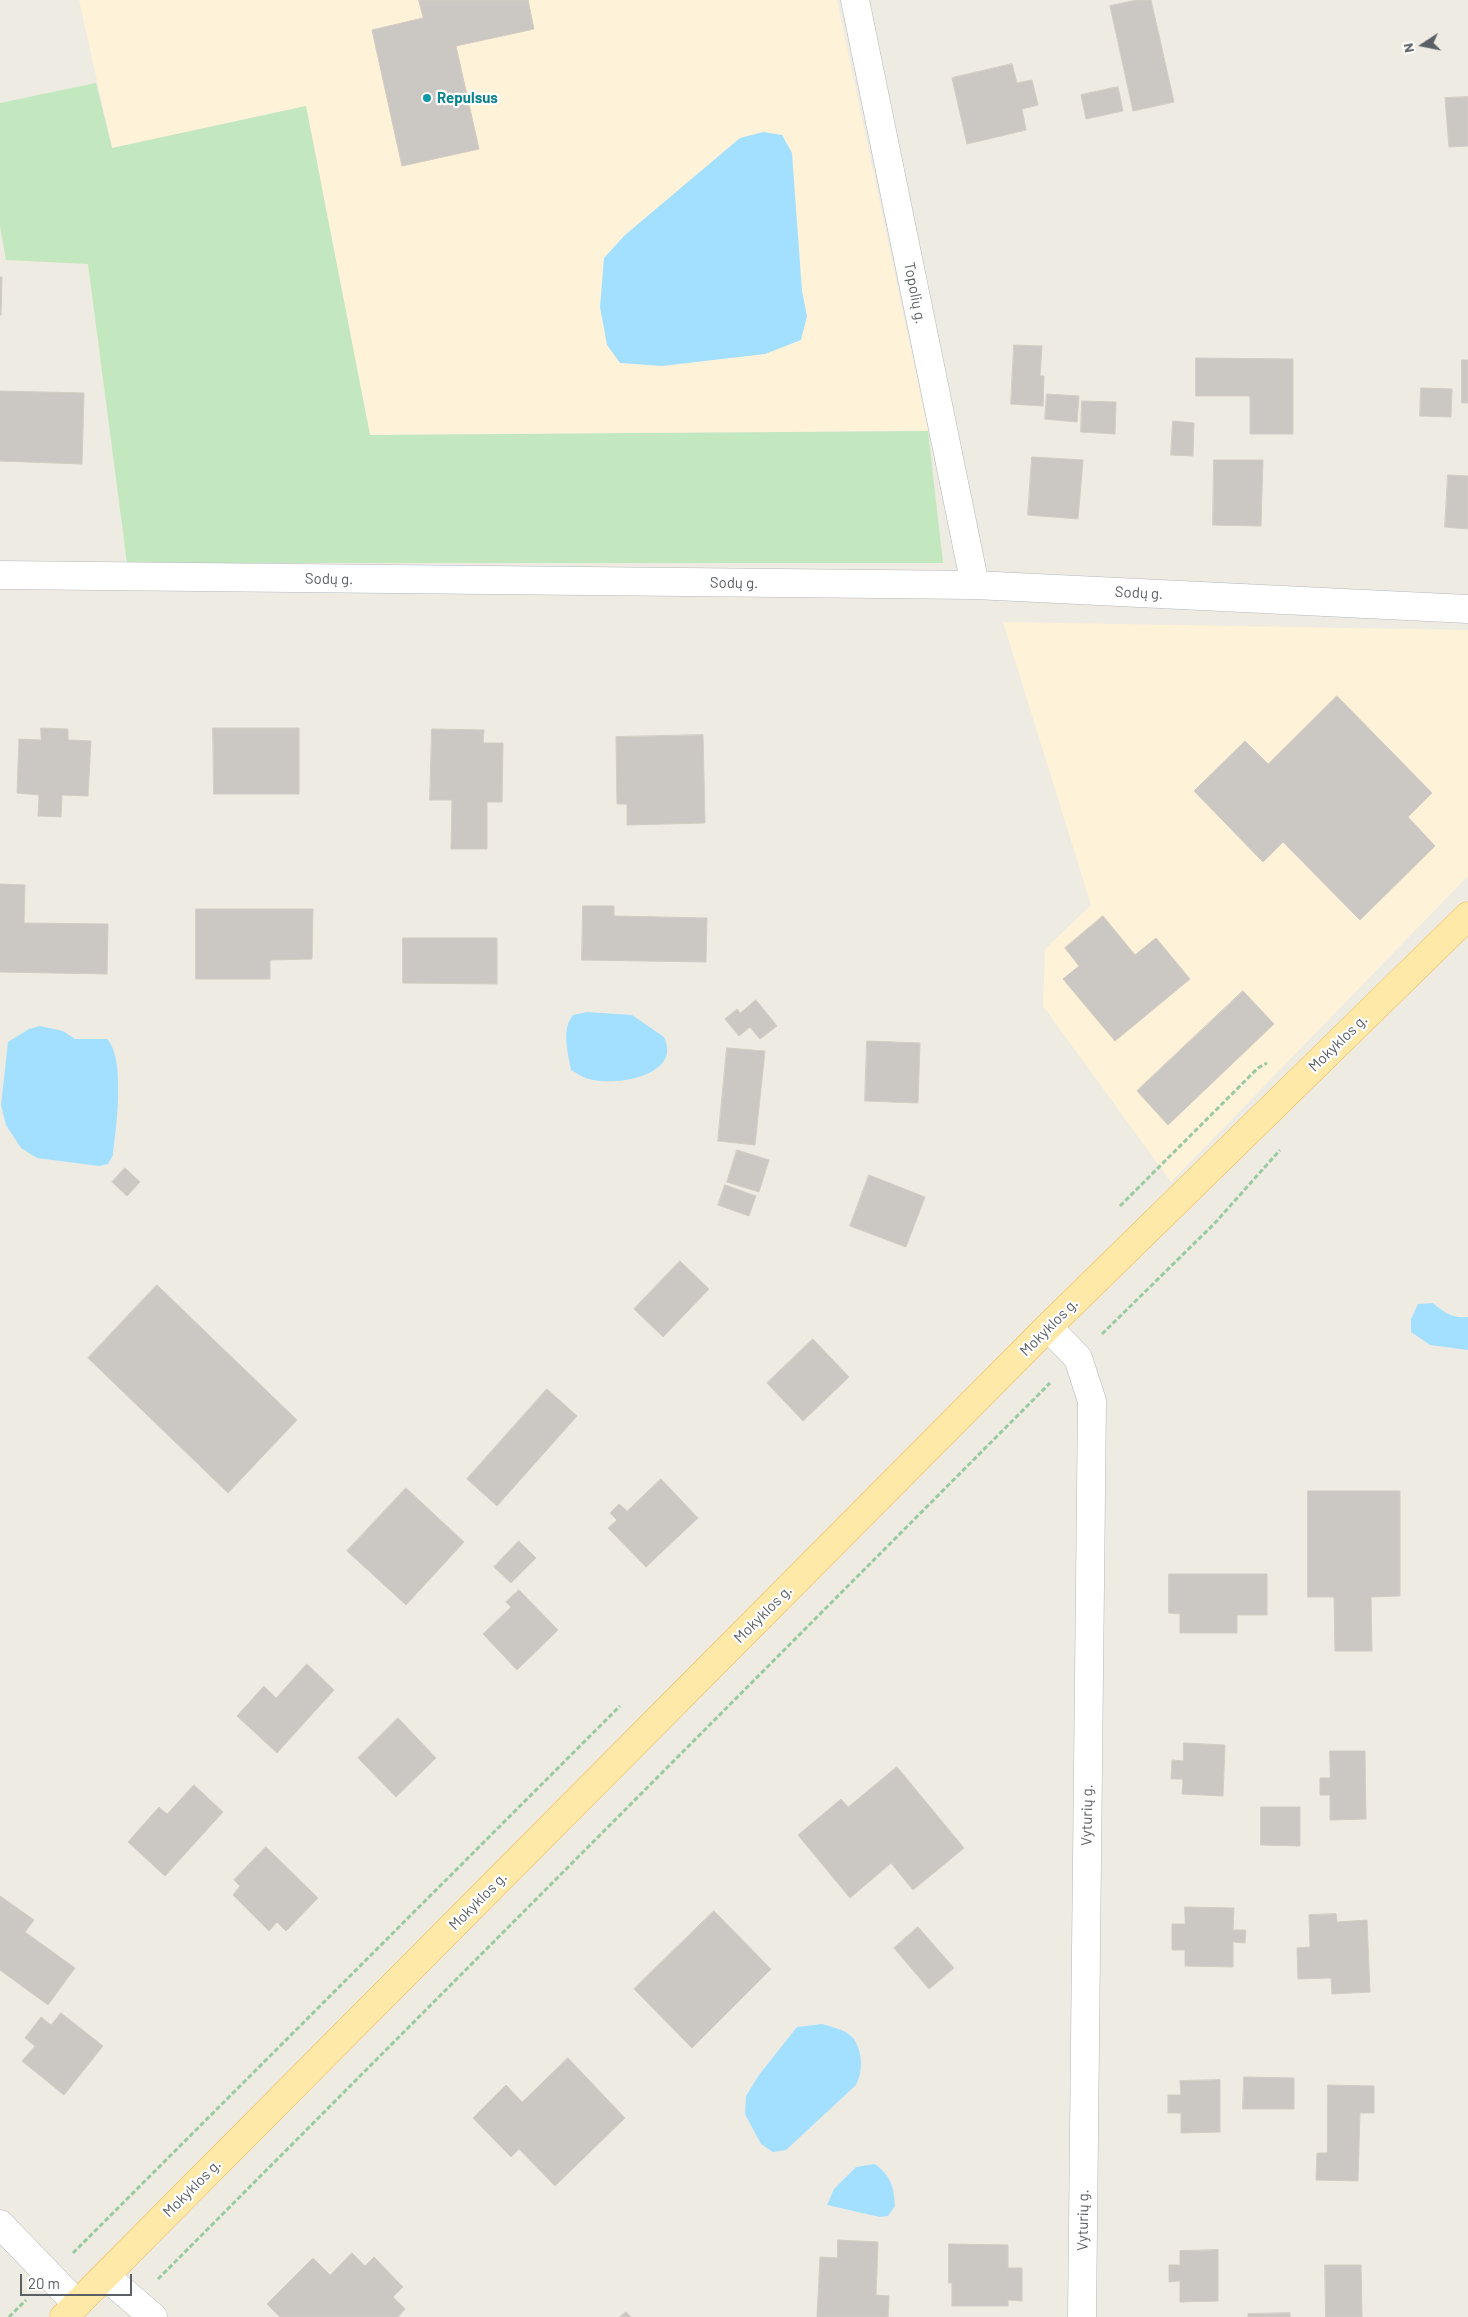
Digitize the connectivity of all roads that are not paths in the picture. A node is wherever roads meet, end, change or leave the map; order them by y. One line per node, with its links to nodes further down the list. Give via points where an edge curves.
1 (855, 0): 3 (street, Topolių g.)
2 (0, 575): 3 (street, Sodų g.)
3 (975, 585): 4 (street, Sodų g.)
4 (1468, 609)
5 (1468, 916): 6 (main road, Mokyklos g.)
6 (1048, 1327): 8 (main road, Mokyklos g.); 11 (street, Vyturių g., via 1078,1358 1092,1401)
7 (0, 2224): 10 (street)
8 (105, 2276): 9 (street); 10 (main road, Mokyklos g.)
9 (144, 2309)
10 (70, 2310)
11 (1082, 2317)

